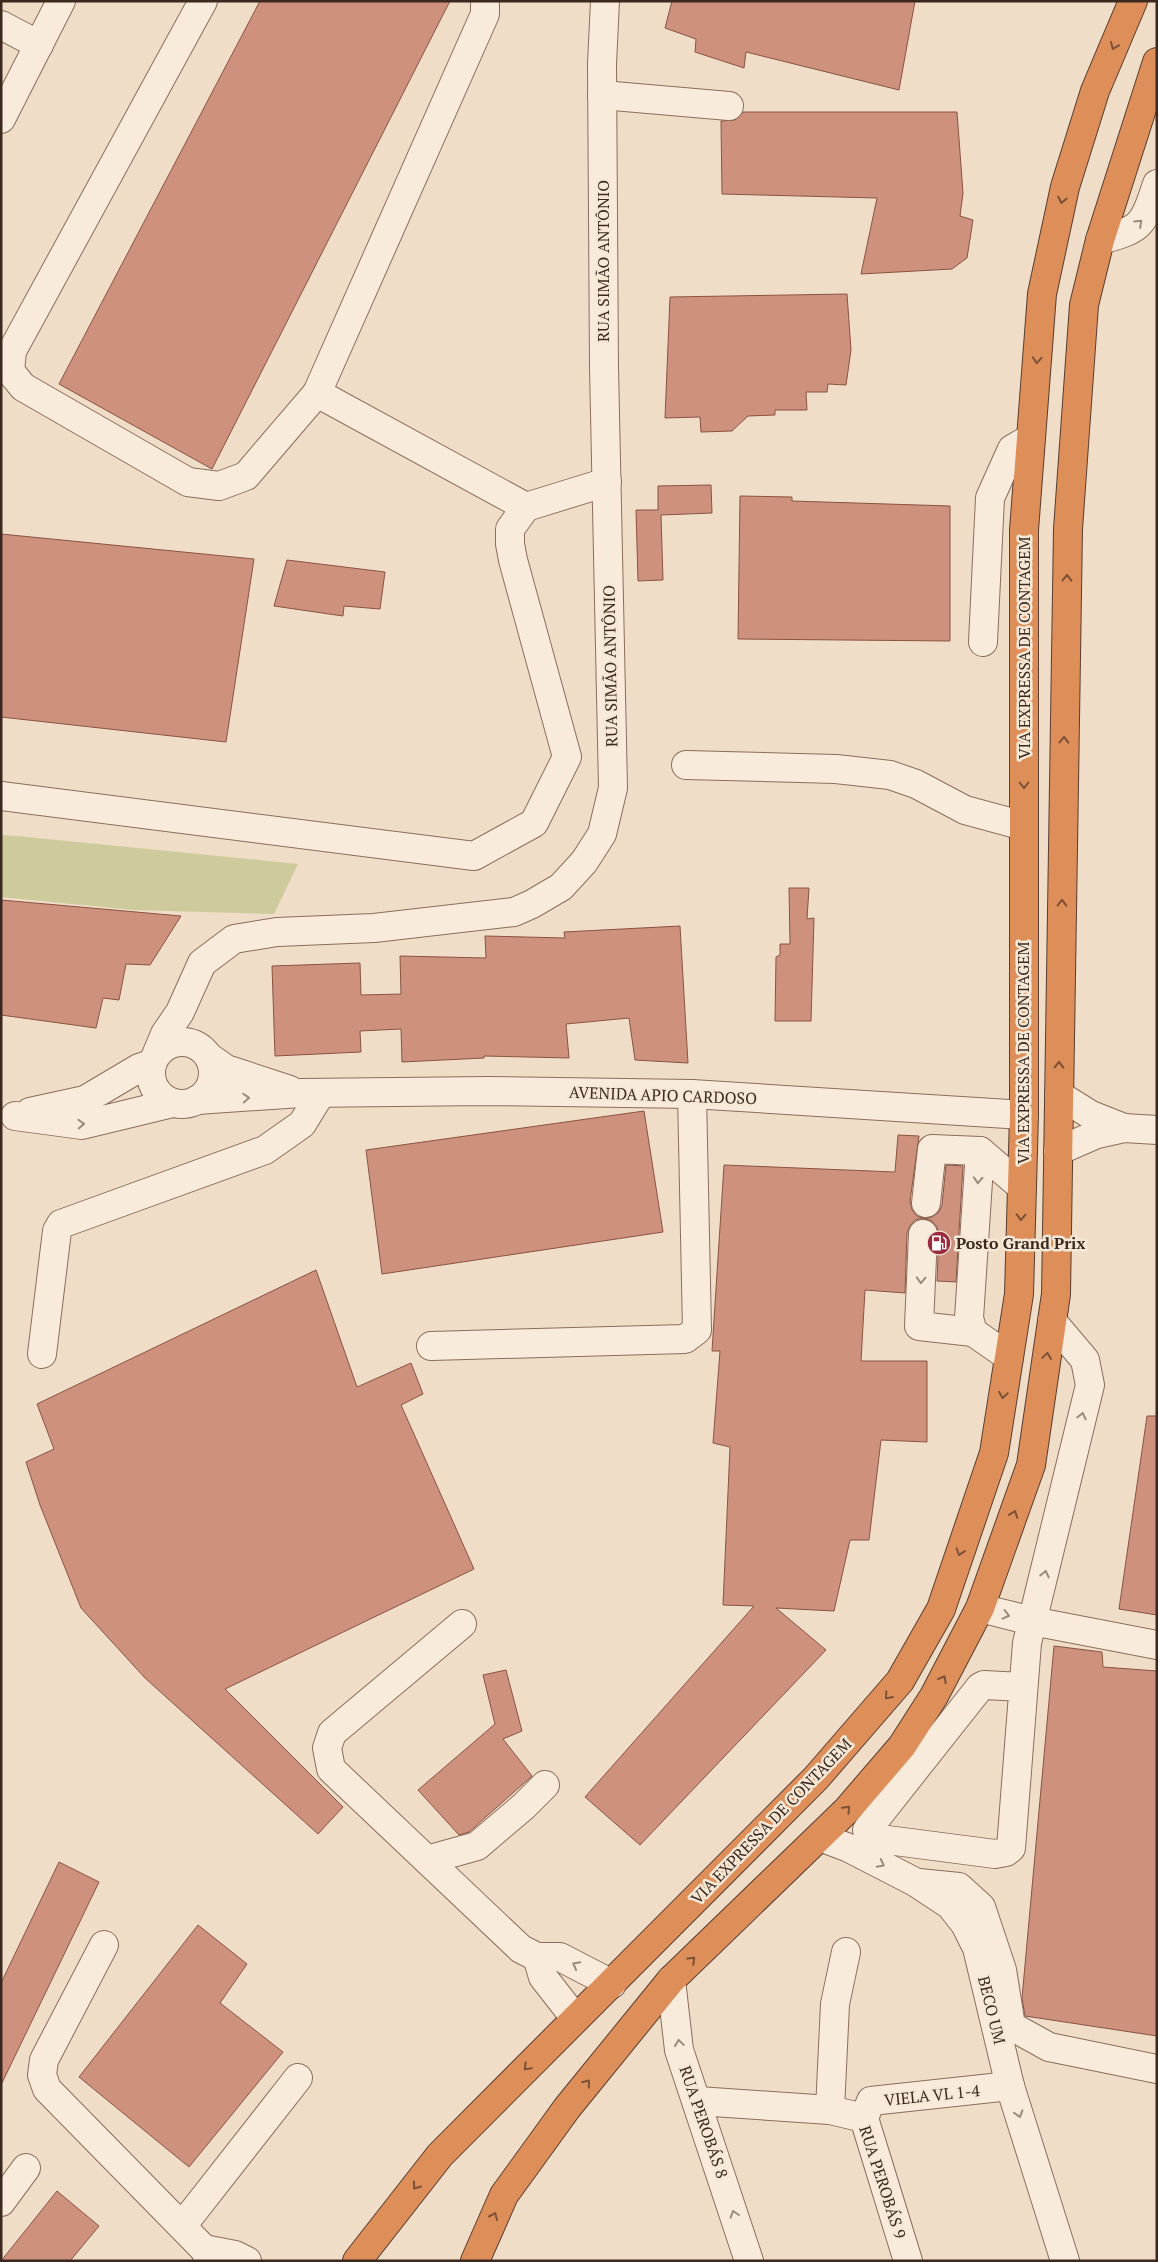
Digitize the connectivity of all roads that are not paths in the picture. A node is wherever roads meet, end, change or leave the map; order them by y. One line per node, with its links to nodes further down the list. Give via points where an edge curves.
1 (61, 1): 7 (street)
2 (203, 1): 15 (street, via 12,351 10,371 22,387 188,482 219,486 246,476)
3 (484, 1): 15 (street, via 485,14)
4 (605, 1): 9 (street, RUA SIMÃO ANTÔNIO)
5 (1133, 1): 16 (highway, VIA EXPRESSA DE CONTAGEM, one-way to 16, via 1095,91 1065,187 1042,294)
6 (1, 25): 7 (street)
7 (39, 45): 12 (street)
8 (1157, 62): 10 (highway)
9 (602, 95): 11 (street); 17 (street, RUA SIMÃO ANTÔNIO)
10 (1151, 100): 14 (highway)
11 (729, 106)
12 (1, 119)
13 (1157, 184): 14 (street, one-way to 13, via 1128,233 1145,218)
14 (1100, 240): 28 (highway, one-way to 14, via 1068,529 1084,305)
15 (317, 393): 18 (street)
16 (1031, 438): 19 (street, via 1012,449 990,498); 22 (highway, VIA EXPRESSA DE CONTAGEM, one-way to 22, via 1024,530)
17 (607, 482): 18 (street); 23 (street, RUA SIMÃO ANTÔNIO, via 613,788 602,834 584,862 561,887 514,912 374,928 277,932 234,939 202,963)
18 (526, 507): 21 (street, via 510,529 510,544 567,757 534,823 474,856)
19 (983, 642)
20 (686, 765): 22 (street, via 836,769 890,775 916,784 965,810)
21 (1, 796)
22 (1024, 826): 30 (highway, VIA EXPRESSA DE CONTAGEM)
23 (180, 1012): 24 (street, via 186,1030); 25 (street, RUA SIMÃO ANTÔNIO)
24 (205, 1052): 25 (street, via 190,1042 178,1041 166,1045); 26 (street, AVENIDA APIO CARDOSO, via 226,1069); 29 (street, via 213,1069 212,1081 206,1092)
25 (154, 1059): 29 (street, via 150,1076 154,1088 162,1097); 31 (street, AVENIDA APIO CARDOSO, via 85,1100)
26 (311, 1093): 27 (street, AVENIDA APIO CARDOSO); 29 (street, AVENIDA APIO CARDOSO, one-way to 26); 42 (street, via 302,1124 265,1150 61,1224 57,1230)
27 (692, 1094): 30 (street, AVENIDA APIO CARDOSO); 41 (street, via 697,1330 685,1339)
28 (1059, 1095): 32 (street); 35 (highway)
29 (185, 1102): 31 (street, AVENIDA APIO CARDOSO, one-way to 29, via 82,1125)
30 (1024, 1116): 36 (highway, VIA EXPRESSA DE CONTAGEM)
31 (8, 1117)
32 (1124, 1128): 33 (street); 35 (street, via 1097,1134)
33 (1157, 1130)
34 (980, 1151): 36 (street); 37 (street, via 932,1149); 40 (street, one-way to 40, via 969,1318)
35 (1058, 1151): 39 (highway, via 1056,1294)
36 (1022, 1187): 43 (highway, VIA EXPRESSA DE CONTAGEM, one-way to 43, via 1018,1294)
37 (926, 1203)
38 (923, 1234): 40 (street, one-way to 40, via 919,1326)
39 (1052, 1321): 44 (highway, one-way to 39, via 1031,1465); 45 (street, one-way to 39, via 1090,1385 1085,1360)
40 (974, 1332): 43 (street)
41 (431, 1346)
42 (42, 1354)
43 (1009, 1357): 57 (highway, VIA EXPRESSA DE CONTAGEM, one-way to 57, via 994,1453 941,1609 900,1681 816,1778)
44 (980, 1608): 45 (street, one-way to 45); 50 (highway, one-way to 44, via 902,1746 934,1696)
45 (1032, 1621): 47 (street); 48 (street)
46 (462, 1624): 51 (street, via 332,1733 327,1748 331,1769)
47 (1157, 1645)
48 (1023, 1687): 48 (street, via 1011,1848 995,1854 868,1835 868,1830 980,1687)
49 (545, 1784): 51 (street, via 477,1846)
50 (820, 1837): 52 (street, BECO UM, one-way to 52); 56 (highway, one-way to 50)
51 (427, 1860): 55 (street, via 521,1949)
52 (915, 1882): 59 (street, via 959,1887 981,1907 1002,1970 1011,2026 1049,2048); 61 (street, BECO UM, via 950,1906 965,1924 977,1948)
53 (104, 1945): 67 (street, via 44,2060 42,2075 47,2090)
54 (846, 1952): 63 (street, via 835,2004)
55 (537, 1957): 57 (street, one-way to 55, via 560,1956); 58 (street, via 543,1977)
56 (671, 1980): 62 (street, RUA PEROBÁS 8, one-way to 56, via 679,2050); 71 (highway, one-way to 56, via 504,2195 567,2108)
57 (612, 1984): 58 (highway, VIA EXPRESSA DE CONTAGEM)
58 (575, 2018): 70 (highway, VIA EXPRESSA DE CONTAGEM, one-way to 70, via 440,2155)
59 (1157, 2069)
60 (298, 2078): 67 (street)
61 (1010, 2086): 64 (street, VIELA VL 1-4, via 871,2101); 74 (street, BECO UM, one-way to 74)
62 (698, 2101): 63 (street, RUA PEROBÁS 9); 72 (street, RUA PEROBÁS 8, one-way to 62)
63 (830, 2110): 64 (street, RUA PEROBÁS 9)
64 (864, 2118): 73 (street, RUA PEROBÁS 9)
65 (26, 2168): 66 (street)
66 (1, 2202)
67 (182, 2226): 68 (street)
68 (207, 2255): 69 (street, via 235,2255)
69 (247, 2261)
70 (357, 2261)
71 (475, 2261)
72 (749, 2261)
73 (908, 2261)
74 (1065, 2261)

